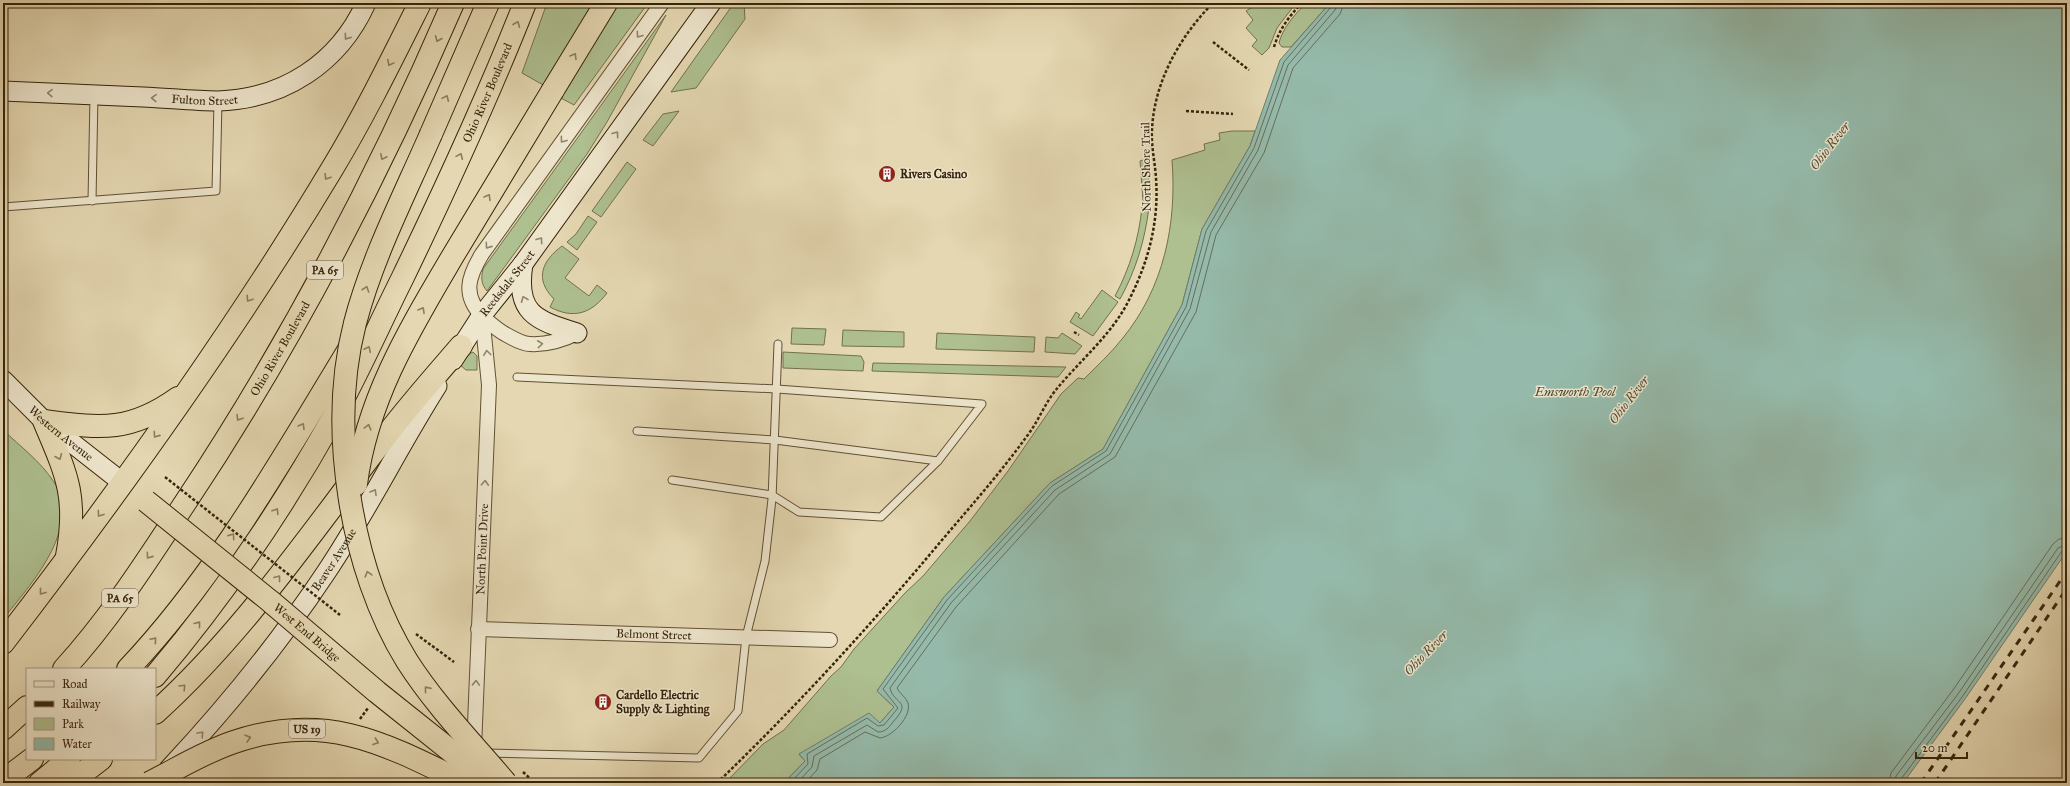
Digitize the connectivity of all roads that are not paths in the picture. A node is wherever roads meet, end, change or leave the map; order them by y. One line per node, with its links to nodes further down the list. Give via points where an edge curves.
1 (366, 3): 13 (main road, Fulton Street, one-way to 13, via 341,44 311,73 270,93)
2 (420, 3): 25 (highway, one-way to 25, via 332,168)
3 (453, 3): 39 (highway, Ohio River Boulevard / PA 65, one-way to 39, via 418,83 346,232 261,383 171,524 98,628)
4 (488, 3): 33 (highway, one-way to 4, bridge, via 345,455 346,388 355,323 375,262)
5 (525, 3): 14 (highway, Ohio River Boulevard, one-way to 5, via 481,111)
6 (606, 3): 33 (highway, one-way to 6, bridge, via 355,491 363,444 376,401 389,371 442,274)
7 (662, 3): 18 (street, Reedsdale Street, one-way to 18, via 475,266 469,288 475,308)
8 (696, 3): 10 (main road)
9 (711, 3): 10 (main road, Reedsdale Street)
10 (668, 61): 17 (main road, Reedsdale Street, one-way to 10)
11 (3, 92): 12 (main road, Fulton Street, one-way to 11)
12 (94, 95): 13 (main road, Fulton Street, one-way to 12); 15 (lane)
13 (218, 100): 15 (lane, via 216,191)
14 (444, 192): 40 (highway, one-way to 14, via 187,599 244,518 290,447); 41 (highway, Ohio River Boulevard, one-way to 14, via 232,578 305,465 334,416)
15 (92, 201): 16 (lane)
16 (3, 207)
17 (523, 264): 18 (main road, Reedsdale Street); 19 (main road, one-way to 17, via 543,322 533,315 521,290)
18 (482, 315): 19 (street, one-way to 19, via 496,329 529,345 559,342); 21 (main road, Beaver Avenue); 35 (street, North Point Drive, one-way to 18, via 489,385)
19 (577, 333)
20 (778, 344): 24 (lane)
21 (462, 346): 43 (highway, one-way to 21, via 204,665 262,599 390,431); 53 (main road, Beaver Avenue, one-way to 21, via 213,722 306,602)
22 (517, 377): 24 (lane)
23 (3, 380): 26 (main road, Western Avenue)
24 (777, 389): 28 (lane); 29 (lane, via 982,404)
25 (187, 392): 26 (highway, via 160,410 134,422 92,427); 31 (highway, one-way to 31)
26 (44, 421): 31 (main road, Western Avenue); 34 (highway, one-way to 34, via 63,466 71,494 72,525)
27 (637, 431): 28 (lane)
28 (775, 440): 29 (lane); 32 (lane)
29 (938, 461): 32 (lane, via 881,517 799,512)
30 (672, 480): 32 (lane)
31 (123, 482): 34 (highway, one-way to 34); 56 (highway, West End Bridge, bridge, via 377,692)
32 (772, 495): 37 (lane, via 765,561)
33 (354, 521): 57 (highway, one-way to 33, bridge, via 439,704 407,661 380,609 363,560)
34 (66, 562): 36 (highway, one-way to 36)
35 (478, 629): 37 (street, Belmont Street); 45 (street, North Point Drive, one-way to 35)
36 (7, 636)
37 (746, 637): 38 (street, Belmont Street); 45 (lane, via 738,711 699,758)
38 (830, 640)
39 (65, 668)
40 (129, 668)
41 (156, 675)
42 (26, 708): 44 (highway)
43 (156, 713)
44 (3, 730)
45 (474, 752): 55 (street, North Point Drive)
46 (31, 760): 49 (highway)
47 (68, 760): 50 (highway)
48 (100, 760): 51 (highway)
49 (3, 781)
50 (40, 783)
51 (70, 783)
52 (149, 783): 54 (highway, US 19, one-way to 54, bridge, via 234,742 297,729 335,731 369,739 409,755)
53 (155, 783)
54 (464, 783)
55 (473, 783)
56 (492, 783)
57 (506, 783)

